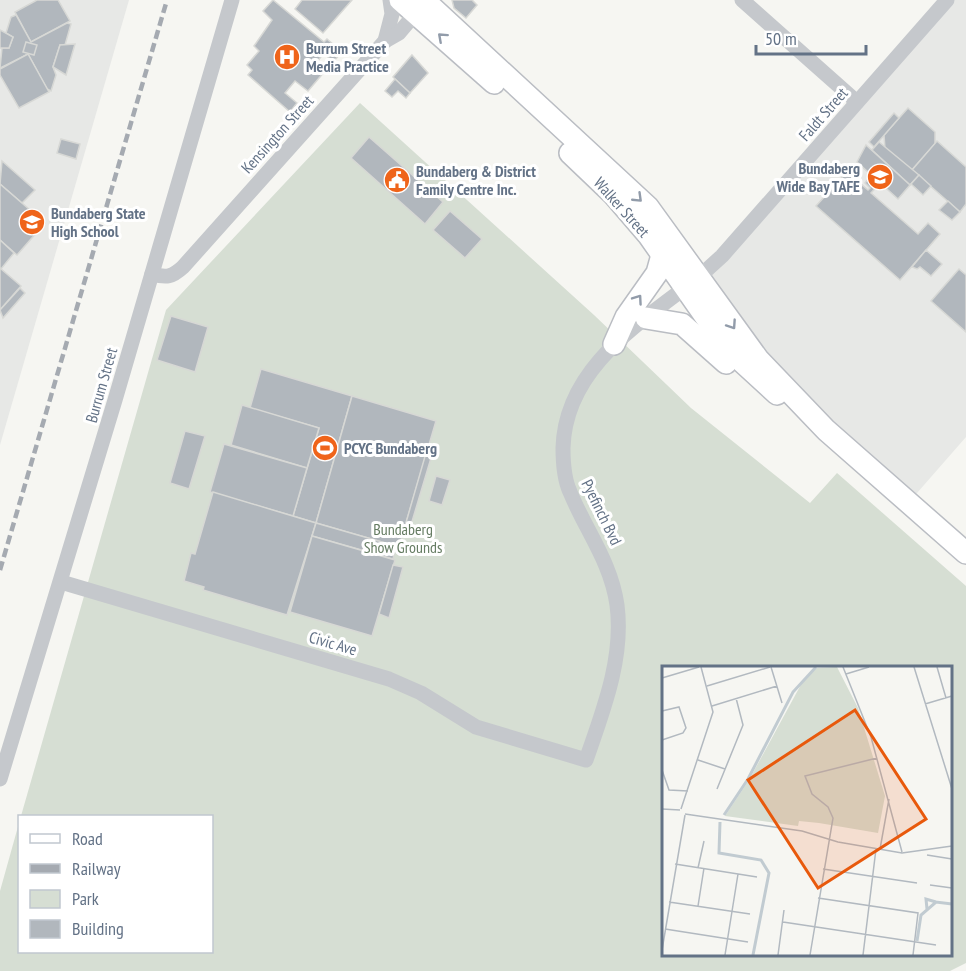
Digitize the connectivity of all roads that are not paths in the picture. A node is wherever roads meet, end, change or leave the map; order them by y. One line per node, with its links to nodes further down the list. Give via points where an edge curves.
1 (232, 0): 10 (street, Burrum Street)
2 (390, 0): 7 (street, via 392,14)
3 (742, 0): 8 (street)
4 (947, 0): 8 (street, Faldt Street)
5 (414, 3): 6 (main road, Walker Street); 7 (street, Kensington Street, via 399,33); 9 (main road, Walker Street, one-way to 5, via 613,194)
6 (439, 8): 11 (main road, Walker Street, one-way to 11, via 648,207)
7 (384, 41): 10 (street, Kensington Street, via 183,267 166,278)
8 (858, 102): 11 (street, Faldt Street, via 722,256)
9 (662, 255): 11 (main road, Walker Street); 13 (main road, one-way to 9, via 626,317 657,273)
10 (152, 274): 17 (street, Burrum Street)
11 (693, 282): 12 (street, Pyefinch Bvd); 14 (main road, Walker Street, via 728,349); 15 (main road, Walker Street, one-way to 15, via 758,359)
12 (646, 318): 13 (street, Pyefinch Bvd); 14 (main road, via 682,324 760,394)
13 (614, 344): 18 (street, Pyefinch Bvd, via 575,398 563,441 569,491 609,572 618,622 612,675)
14 (800, 413): 15 (main road, Walker Street)
15 (826, 429): 16 (main road, Walker Street)
16 (966, 553)
17 (61, 582): 18 (street, Civic Ave, via 389,679 421,693 476,728); 19 (street, Burrum Street)
18 (586, 760)
19 (0, 779)

